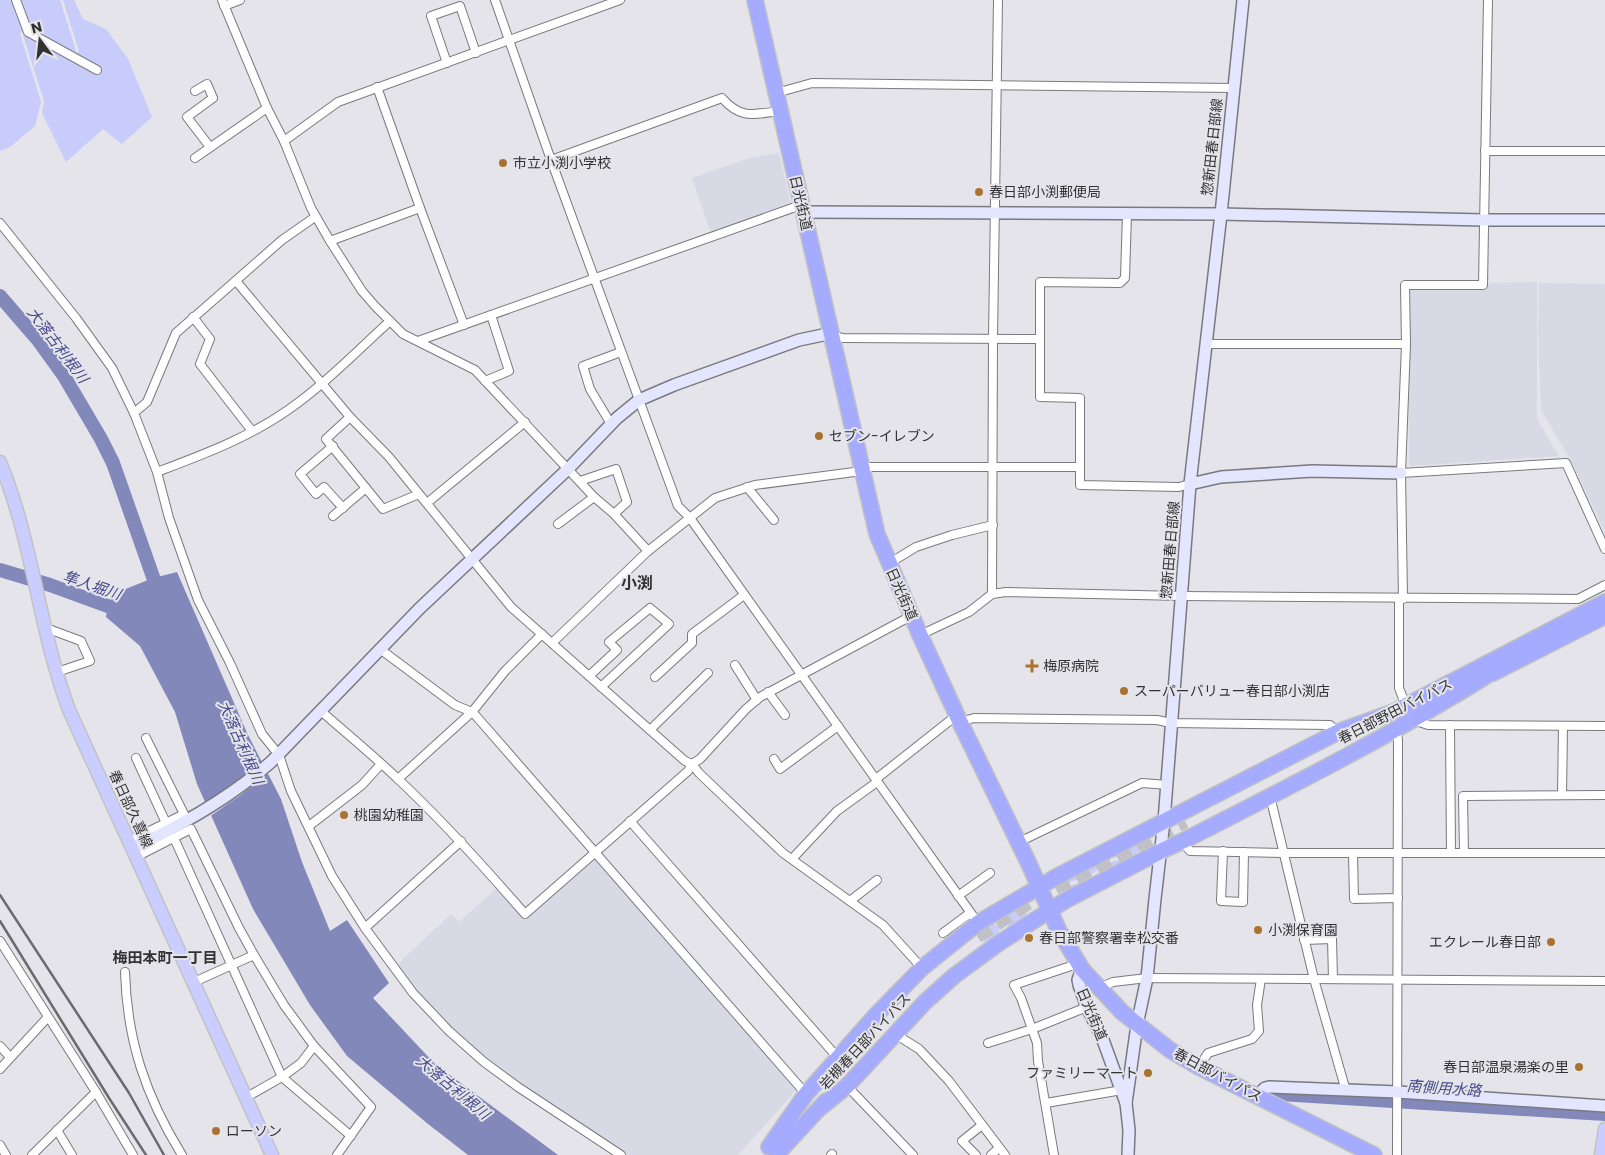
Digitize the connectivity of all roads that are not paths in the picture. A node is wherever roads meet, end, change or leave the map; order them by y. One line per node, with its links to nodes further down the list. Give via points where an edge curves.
1 (16, 0): 13 (street, via 28,32)
2 (240, 0): 9 (street)
3 (495, 0): 10 (street)
4 (620, 0): 10 (street)
5 (755, 0): 18 (highway, 日光街道)
6 (998, 0): 14 (street)
7 (1243, 0): 16 (street, 惣新田春日部線)
8 (1488, 0): 23 (street)
9 (223, 3): 19 (street)
10 (508, 41): 11 (street); 26 (street)
11 (476, 52): 12 (street); 12 (street, via 460,6 431,16)
12 (447, 62): 15 (street)
13 (97, 70)
14 (997, 85): 16 (street); 18 (street, via 812,83); 29 (street)
15 (377, 87): 21 (street, via 338,102); 27 (street)
16 (1233, 88): 31 (street, 惣新田春日部線)
17 (195, 91): 22 (street, via 207,84 213,98 187,117)
18 (776, 93): 20 (highway, 日光街道)
19 (267, 108): 21 (street); 22 (street)
20 (780, 111): 26 (street, via 748,115 728,106 722,98); 28 (highway, 日光街道)
21 (284, 141): 32 (street)
22 (210, 148): 25 (street)
23 (1485, 151): 24 (street); 33 (street)
24 (1605, 151)
25 (195, 158)
26 (551, 160): 37 (street)
27 (420, 208): 36 (street); 42 (street)
28 (802, 208): 29 (street); 37 (street); 43 (highway, 日光街道)
29 (995, 213): 30 (street); 44 (street)
30 (1126, 214): 31 (street); 45 (street, via 1125,278 1120,283 1040,282)
31 (1221, 214): 33 (street); 47 (street, 惣新田春日部線)
32 (315, 217): 36 (street); 38 (street, via 282,240)
33 (1484, 220): 34 (street); 48 (street, via 1483,285 1405,285)
34 (1605, 220)
35 (0, 222): 53 (street, via 112,368)
36 (330, 241): 41 (street, via 362,290)
37 (595, 278): 39 (street); 49 (street)
38 (236, 281): 40 (street); 51 (street)
39 (492, 315): 42 (street); 50 (street, via 509,372)
40 (193, 317): 53 (street, via 176,333 147,402); 57 (street, via 210,339 200,364)
41 (390, 321): 46 (street, via 403,334); 51 (street)
42 (464, 325): 46 (street)
43 (832, 335): 44 (street, via 843,338); 52 (street, via 799,340); 63 (highway, 日光街道)
44 (993, 338): 45 (street); 60 (street)
45 (1040, 340): 61 (street, via 1040,397 1080,398)
46 (418, 341): 50 (street, via 475,370)
47 (1206, 344): 48 (street); 67 (street, 惣新田春日部線)
48 (1406, 344): 65 (street)
49 (622, 352): 52 (street); 56 (street, via 583,366 590,389)
50 (485, 381): 55 (street)
51 (322, 382): 54 (street); 57 (street, via 288,410)
52 (639, 400): 56 (street); 76 (street, via 678,506)
53 (134, 413): 64 (street)
54 (350, 417): 58 (street, via 326,439); 70 (street)
55 (525, 422): 62 (street); 72 (street)
56 (611, 424): 62 (street)
57 (252, 431): 64 (street, via 216,450)
58 (333, 446): 69 (street); 73 (street, via 300,474 316,494 324,487)
59 (0, 462): 92 (main road, 春日部久喜線, via 32,564)
60 (993, 466): 61 (street); 63 (street); 79 (street)
61 (1080, 467): 67 (street, via 1080,486 1179,487)
62 (568, 468): 66 (street); 82 (street)
63 (861, 469): 68 (street); 83 (highway, 日光街道)
64 (157, 472): 123 (street, via 169,518 198,600)
65 (1402, 473): 67 (street, via 1312,470 1221,477); 80 (street, via 1566,463); 88 (street)
66 (580, 481): 71 (street); 74 (street, via 616,469 627,502)
67 (1190, 484): 87 (street, 惣新田春日部線)
68 (747, 487): 76 (street, via 715,498); 77 (street)
69 (366, 488): 70 (street, via 383,510); 73 (street)
70 (419, 494): 72 (street)
71 (594, 497): 74 (street); 78 (street)
72 (427, 503): 82 (street)
73 (343, 508): 75 (street)
74 (614, 514): 81 (street)
75 (333, 516)
76 (690, 518): 81 (street); 86 (street)
77 (774, 520)
78 (558, 524)
79 (993, 525): 83 (street, via 916,547); 85 (street)
80 (1605, 549)
81 (648, 551): 95 (street)
82 (472, 559): 93 (street, via 511,607); 96 (street)
83 (888, 564): 90 (highway, 日光街道)
84 (1605, 586): 88 (street, via 1578,599)
85 (992, 594): 87 (street); 94 (street, via 969,612)
86 (744, 595): 101 (street); 103 (street, via 692,634 692,643)
87 (1181, 596): 88 (street); 113 (street, 惣新田春日部線)
88 (1401, 599): 107 (street, via 1399,688)
89 (1605, 602): 107 (highway, 春日部野田バイパス)
90 (911, 616): 94 (highway, 日光街道); 101 (street)
91 (1605, 616): 100 (highway, 春日部野田バイパス)
92 (46, 628): 98 (main road, 春日部久喜線); 98 (street, via 81,641 90,660)
93 (542, 634): 95 (street); 109 (street, via 505,671)
94 (920, 635): 111 (highway, 日光街道)
95 (552, 643): 102 (street)
96 (380, 649): 108 (street); 109 (street, via 455,705)
97 (735, 665): 106 (street)
98 (57, 672): 141 (main road, 春日部久喜線, via 77,728)
99 (708, 673): 118 (street)
100 (1492, 673): 112 (highway); 137 (highway, 春日部野田バイパス)
101 (801, 674): 105 (street); 115 (street)
102 (588, 676): 104 (street); 104 (street, via 617,650 609,642 650,608 669,624)
103 (655, 678)
104 (601, 687): 118 (street)
105 (768, 692): 106 (street); 110 (street)
106 (756, 700): 126 (street)
107 (1403, 708): 120 (highway); 137 (highway, 春日部野田バイパス)
108 (321, 711): 123 (street); 125 (street)
109 (472, 712): 127 (street); 145 (street)
110 (785, 715)
111 (958, 719): 113 (street, via 1157,720); 128 (street); 140 (highway, 日光街道)
112 (1412, 720): 114 (street, via 1428,725); 119 (highway)
113 (1171, 723): 120 (street, via 1330,725); 129 (street, 惣新田春日部線)
114 (1450, 725): 116 (street); 149 (street)
115 (838, 726): 124 (street, via 780,769); 128 (street)
116 (1563, 726): 117 (street); 131 (street)
117 (1605, 726)
118 (650, 730): 126 (street)
119 (1395, 730): 132 (highway); 148 (street, via 1398,740)
120 (1338, 732): 133 (highway)
121 (146, 738): 135 (street, via 184,814)
122 (136, 758): 135 (street)
123 (275, 759): 136 (street, via 284,767 291,791); 141 (street, via 210,809)
124 (774, 759)
125 (381, 764): 127 (street); 136 (street, via 362,785)
126 (692, 764): 134 (street); 152 (street)
127 (398, 779): 139 (street)
128 (876, 780): 152 (street, via 837,811); 156 (street)
129 (1167, 785): 133 (street, 惣新田春日部線); 140 (street, via 1142,783)
130 (1605, 794): 131 (street)
131 (1562, 795): 150 (street, via 1463,796)
132 (1270, 796): 137 (highway); 146 (street)
133 (1164, 820): 142 (street, 惣新田春日部線); 155 (highway)
134 (630, 821): 145 (street); 187 (street)
135 (166, 823): 141 (street)
136 (309, 826): 160 (street, via 332,876)
137 (1185, 830): 142 (highway); 143 (street, via 1190,851)
138 (174, 838): 141 (street); 165 (street, via 191,829); 166 (street)
139 (461, 841): 145 (street, via 526,914); 160 (street)
140 (1019, 842): 155 (highway, 日光街道)
141 (133, 849): 176 (main road, 春日部久喜線)
142 (1161, 850): 159 (highway); 170 (street, 惣新田春日部線)
143 (1223, 851): 144 (street); 144 (street, via 1221,901 1243,902)
144 (1244, 852): 146 (street)
145 (597, 853): 195 (street)
146 (1283, 853): 147 (street); 163 (street)
147 (1352, 853): 148 (street); 157 (street, via 1354,899)
148 (1398, 853): 149 (street); 157 (street)
149 (1451, 853): 150 (street)
150 (1464, 853): 151 (street)
151 (1605, 853)
152 (792, 859): 158 (street)
153 (990, 873): 156 (street)
154 (878, 880): 158 (street)
155 (1039, 887): 159 (highway, 日光街道); 161 (highway)
156 (958, 896): 161 (street)
157 (1398, 898): 174 (street)
158 (850, 901): 168 (street, via 883,925)
159 (1050, 910): 161 (highway); 167 (highway, 日光街道)
160 (365, 928): 217 (street, via 413,993 470,1050 518,1087)
161 (981, 932): 162 (street); 168 (highway); 182 (highway, via 954,976); 202 (highway, 岩槻春日部バイパス, via 892,1024); 209 (highway, 岩槻春日部バイパス, via 912,991)
162 (943, 933)
163 (1304, 940): 172 (street); 173 (street, via 1332,939)
164 (0, 941): 179 (street)
165 (254, 955): 166 (street); 185 (street)
166 (231, 965): 176 (street); 190 (street)
167 (1080, 965): 177 (highway, 春日部バイパス); 178 (street, 日光街道, via 1078,980); 181 (street, via 1014,985)
168 (922, 968): 187 (highway)
169 (125, 972): 214 (street, via 137,1061 150,1097)
170 (1147, 978): 171 (street); 177 (street, via 1113,982); 180 (street, 惣新田春日部線)
171 (1261, 979): 172 (street); 188 (street, via 1257,1005 1259,1031 1252,1039 1208,1053)
172 (1314, 979): 173 (street); 193 (street)
173 (1332, 979): 174 (street)
174 (1398, 980): 175 (street); 198 (street)
175 (1605, 981)
176 (194, 982): 197 (main road, 春日部久喜線)
177 (1099, 988): 180 (highway, 春日部バイパス)
178 (1087, 1007): 181 (street); 192 (street, 日光街道)
179 (47, 1018): 186 (street); 194 (street)
180 (1137, 1025): 188 (highway, 春日部バイパス); 199 (street, 惣新田春日部線)
181 (1032, 1028): 183 (street); 200 (street)
182 (895, 1034): 191 (highway); 203 (street, via 919,1049)
183 (988, 1043)
184 (0, 1046): 186 (street)
185 (314, 1046): 190 (street, via 301,1063); 206 (street, via 371,1107)
186 (10, 1057): 189 (street)
187 (838, 1058): 195 (highway)
188 (1199, 1067): 196 (highway, 春日部バイパス)
189 (0, 1069)
190 (282, 1077): 197 (street); 206 (street)
191 (848, 1086): 202 (highway); 218 (street)
192 (1122, 1090): 199 (street, 日光街道); 200 (street)
193 (1346, 1091): 196 (street, via 1269,1087); 198 (street)
194 (96, 1092): 205 (street); 213 (street)
195 (806, 1094): 209 (highway)
196 (1257, 1096): 224 (highway, 春日部バイパス)
197 (245, 1098): 215 (main road, 春日部久喜線)
198 (1398, 1098): 201 (street); 225 (street)
199 (1126, 1102): 223 (street, 日光街道)
200 (1046, 1103): 222 (street)
201 (1605, 1106)
202 (820, 1108): 209 (highway, 岩槻春日部バイパス)
203 (982, 1125): 208 (street); 219 (street, via 962,1140)
204 (1605, 1129): 226 (main road)
205 (57, 1130): 211 (street); 212 (street)
206 (351, 1136): 216 (street)
207 (0, 1146): 210 (street)
208 (999, 1148): 220 (street); 221 (street)
209 (772, 1153)
210 (6, 1155)
211 (32, 1155)
212 (72, 1155)
213 (133, 1155)
214 (182, 1155)
215 (272, 1155)
216 (337, 1155)
217 (621, 1155)
218 (913, 1155)
219 (976, 1155)
220 (991, 1155)
221 (1005, 1155)
222 (1054, 1155)
223 (1128, 1155)
224 (1374, 1155)
225 (1397, 1155)
226 (1600, 1155)

